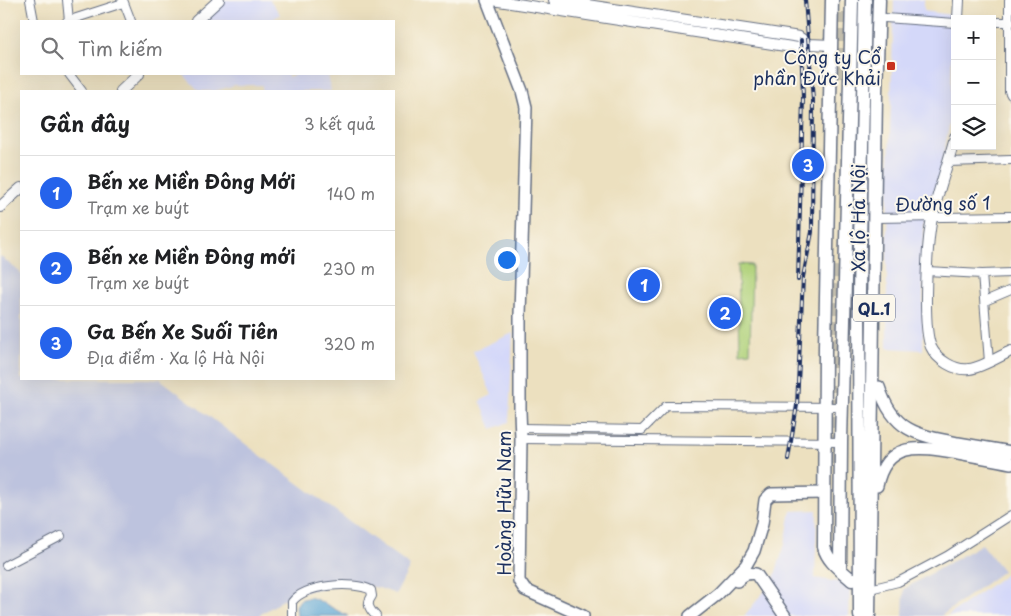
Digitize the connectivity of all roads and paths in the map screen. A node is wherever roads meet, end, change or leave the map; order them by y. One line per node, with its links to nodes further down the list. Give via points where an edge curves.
1 (30, 0): 17 (street)
2 (67, 0): 18 (street)
3 (219, 0): 21 (street)
4 (487, 0): 57 (main road, Hoàng Hữu Nam, via 526,107)
5 (492, 0): 25 (street)
6 (554, 0): 25 (street)
7 (832, 0): 26 (highway, Xa lộ Hà Nội / QL.1)
8 (852, 0): 27 (highway, Xa lộ Hà Nội / QL.1)
9 (865, 0): 28 (highway, Xa lộ Hà Nội / QL.1)
10 (879, 0): 41 (highway, Xa lộ Hà Nội / QL.1)
11 (886, 0): 16 (highway, Xa lộ Hà Nội / QL.1)
12 (959, 0): 15 (street)
13 (1009, 0): 23 (street)
14 (123, 1): 19 (street); 20 (street)
15 (958, 15)
16 (885, 18): 24 (street); 41 (highway, Xa lộ Hà Nội / QL.1)
17 (34, 20)
18 (68, 20)
19 (71, 20)
20 (131, 20)
21 (197, 20)
22 (996, 22): 23 (street)
23 (1009, 22): 34 (street)
24 (951, 23)
25 (706, 28): 26 (street, via 798,48 810,44)
26 (832, 45): 27 (highway); 55 (highway, Xa lộ Hà Nội / QL.1)
27 (850, 46): 28 (highway); 56 (highway, Xa lộ Hà Nội / QL.1)
28 (864, 47): 72 (highway, Xa lộ Hà Nội / QL.1, via 859,293)
29 (70, 75): 32 (street)
30 (138, 75): 33 (street)
31 (838, 78): 43 (highway)
32 (81, 90)
33 (122, 90)
34 (1011, 95)
35 (951, 150): 37 (street)
36 (1011, 160): 37 (street)
37 (948, 162): 42 (street)
38 (20, 189): 39 (street)
39 (0, 207)
40 (1011, 216): 42 (street, Đường số 1)
41 (878, 218): 42 (street, Đường số 1); 49 (highway, Xa lộ Hà Nội / QL.1)
42 (932, 219): 44 (street)
43 (835, 263)
44 (927, 272): 46 (street); 51 (street, via 928,332 932,348 947,364 957,368 969,369)
45 (1011, 272): 46 (street)
46 (982, 274): 48 (street)
47 (1011, 290): 48 (street)
48 (985, 301): 51 (street)
49 (877, 317): 54 (highway, Xa lộ Hà Nội / QL.1); 58 (highway, Xa lộ Hà Nội / QL.1)
50 (1011, 351): 51 (street)
51 (989, 362)
52 (833, 368): 53 (highway)
53 (832, 385)
54 (879, 387): 58 (highway, Xa lộ Hà Nội / QL.1); 62 (main road, via 887,408 897,420)
55 (825, 407): 56 (street); 59 (street, via 666,406 642,430); 60 (highway, Xa lộ Hà Nội / QL.1)
56 (842, 407): 61 (highway, Xa lộ Hà Nội / QL.1)
57 (520, 411): 59 (main road, Hoàng Hữu Nam); 75 (main road, Hoàng Hữu Nam, via 516,428 515,582 523,593)
58 (875, 432): 66 (highway, Xa lộ Hà Nội / QL.1); 72 (highway, Xa lộ Hà Nội / QL.1)
59 (521, 433): 60 (street); 76 (main road, Hoàng Hữu Nam, via 519,581 525,590)
60 (825, 442): 61 (street); 67 (highway, Xa lộ Hà Nội / QL.1)
61 (841, 442): 71 (highway, Xa lộ Hà Nội / QL.1)
62 (931, 443): 63 (main road); 64 (main road); 66 (main road, via 896,455 883,468)
63 (1011, 452)
64 (1011, 463)
65 (831, 464): 71 (highway)
66 (877, 486): 72 (highway, Xa lộ Hà Nội / QL.1)
67 (824, 493): 71 (highway, Xa lộ Hà Nội / QL.1, via 824,547); 77 (main road, via 771,494 766,500 754,551 746,565 718,594)
68 (1011, 515): 72 (street, via 947,556 898,582)
69 (61, 536): 70 (street)
70 (6, 565)
71 (835, 565): 72 (highway)
72 (864, 585): 80 (highway, Xa lộ Hà Nội / QL.1); 81 (highway, Xa lộ Hà Nội / QL.1); 82 (highway, Xa lộ Hà Nội / QL.1); 83 (highway, Xa lộ Hà Nội / QL.1)
73 (292, 616): 74 (street, via 291,606 295,598 328,586 371,590 368,606)
74 (376, 616)
75 (571, 616)
76 (583, 616)
77 (690, 616)
78 (699, 616): 79 (main road, via 723,598 748,572 756,574)
79 (784, 616)
80 (851, 616)
81 (860, 616)
82 (869, 616)
83 (875, 616)

